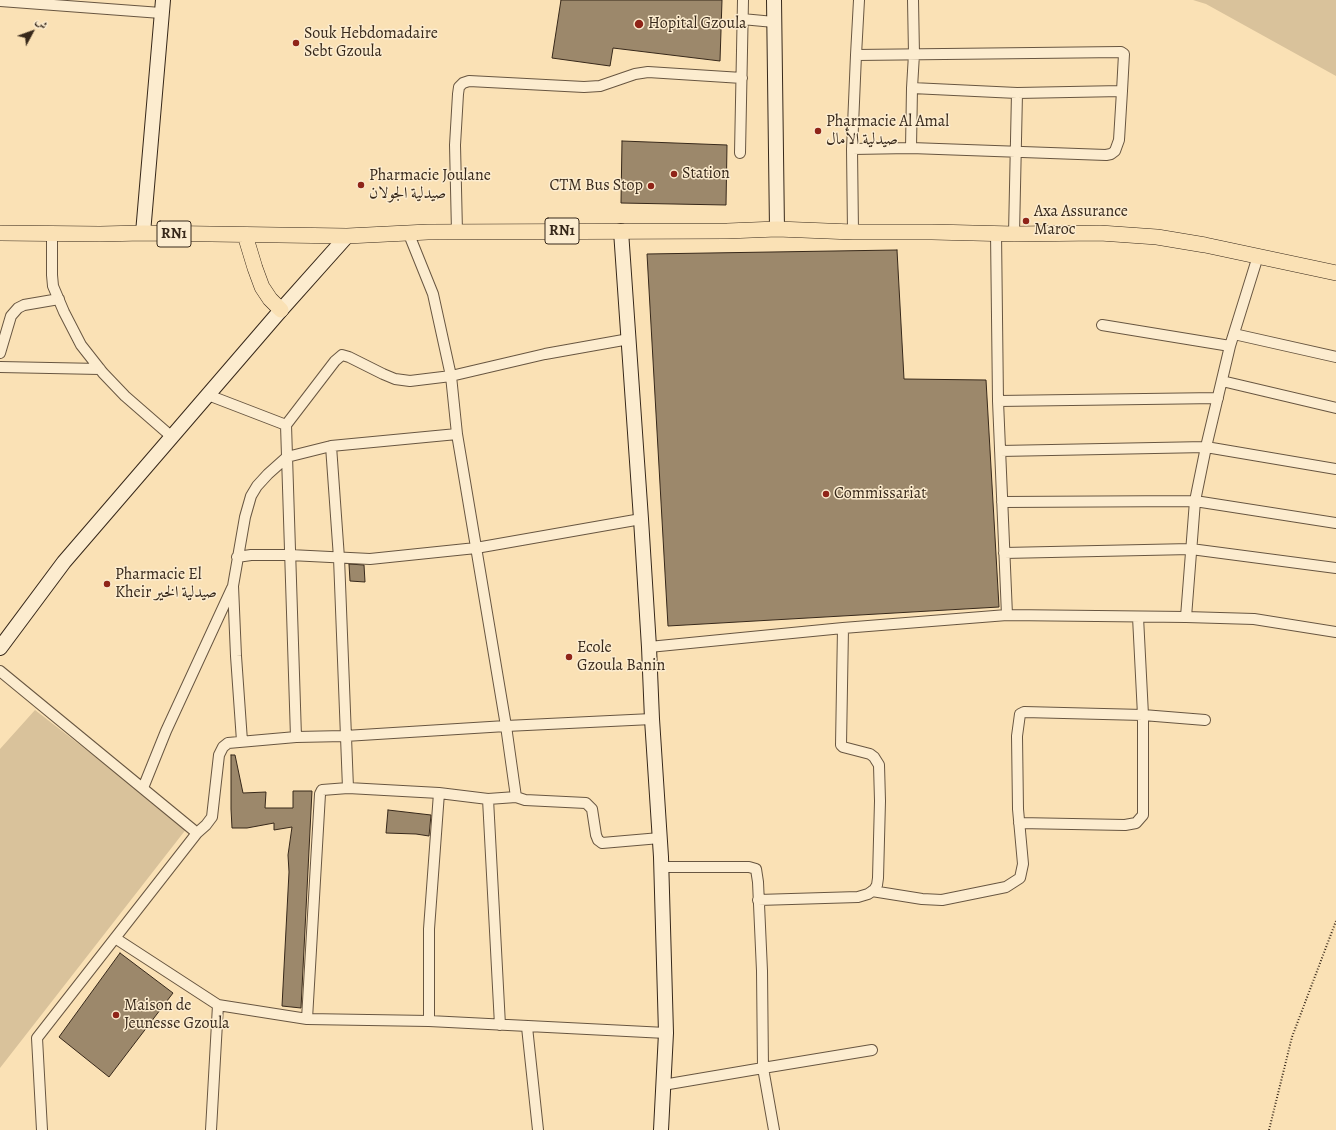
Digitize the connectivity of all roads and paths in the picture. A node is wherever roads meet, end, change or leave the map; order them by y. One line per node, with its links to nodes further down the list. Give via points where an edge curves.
1 (743, 0): 7 (street)
2 (774, 0): 8 (street)
3 (859, 0): 10 (street)
4 (913, 0): 9 (street)
5 (0, 1): 6 (street)
6 (162, 6): 26 (street)
7 (742, 19): 8 (street); 11 (street)
8 (774, 22): 19 (street)
9 (914, 54): 10 (street); 12 (street); 13 (street, via 1119,51 1124,54)
10 (856, 55): 16 (street)
11 (742, 78): 18 (street); 22 (street, via 648,72 600,86 584,87 469,80 463,83 458,94 455,146)
12 (912, 88): 14 (street); 15 (street)
13 (1122, 91): 14 (street); 17 (street, via 1119,140 1111,154)
14 (1017, 93): 17 (street)
15 (911, 148): 16 (street); 17 (street)
16 (852, 149): 23 (street)
17 (1015, 152): 29 (street)
18 (740, 153)
19 (777, 229): 20 (main road, RN1); 23 (main road, RN1)
20 (621, 231): 22 (main road, RN1); 37 (street)
21 (408, 232): 22 (main road, RN1); 30 (main road, RN1); 43 (street, via 433,294)
22 (457, 232)
23 (853, 232): 27 (main road, RN1)
24 (0, 233): 25 (main road, RN1)
25 (52, 233): 26 (main road, RN1); 33 (street, via 52,275)
26 (143, 233): 28 (main road, RN1)
27 (996, 233): 29 (main road, RN1); 47 (street)
28 (245, 234): 30 (main road, RN1); 34 (main road, via 262,287)
29 (1014, 234): 31 (main road, RN1, via 1100,233 1157,237)
30 (347, 236): 34 (street)
31 (1258, 256): 32 (main road, RN1); 36 (street)
32 (1336, 273)
33 (59, 299): 39 (street, via 18,308 11,316); 42 (street, via 81,345)
34 (281, 310): 45 (street)
35 (1102, 325): 38 (street)
36 (1234, 334): 38 (street); 40 (street)
37 (629, 339): 43 (street, via 545,354); 59 (street)
38 (1230, 346): 44 (street)
39 (0, 353)
40 (1336, 357)
41 (0, 367): 42 (street)
42 (100, 370): 51 (street, via 124,396)
43 (451, 376): 49 (street, via 410,382 395,379 342,355 335,360); 50 (street)
44 (1222, 381): 46 (street); 48 (street)
45 (208, 395): 49 (street); 51 (street)
46 (1218, 398): 47 (street); 53 (street)
47 (998, 402): 54 (street)
48 (1336, 408)
49 (286, 425): 55 (street)
50 (457, 434): 52 (street); 61 (street)
51 (172, 437): 75 (street, via 64,562)
52 (332, 446): 55 (street); 66 (street)
53 (1206, 447): 54 (street); 56 (street); 57 (street)
54 (1000, 451): 58 (street)
55 (287, 457): 64 (street); 65 (street, via 262,480 251,496)
56 (1336, 469)
57 (1195, 501): 58 (street); 60 (street); 62 (street)
58 (1002, 502): 63 (street)
59 (641, 519): 61 (street); 74 (street)
60 (1336, 523)
61 (476, 548): 66 (street, via 370,559); 80 (street)
62 (1191, 549): 63 (street); 67 (street); 71 (street)
63 (1004, 553): 69 (street)
64 (290, 555): 65 (street); 66 (street); 82 (street)
65 (237, 557): 68 (street)
66 (339, 558): 81 (street)
67 (1336, 568)
68 (233, 586): 83 (street); 84 (street)
69 (1007, 615): 70 (street); 72 (street)
70 (1138, 617): 71 (street); 77 (street)
71 (1186, 617): 73 (street, via 1254,619)
72 (843, 628): 74 (street); 93 (street, via 841,744 843,747 870,754 879,765 878,878 877,885)
73 (1336, 632)
74 (649, 647): 78 (street)
75 (0, 648)
76 (0, 671): 84 (street)
77 (1143, 715): 79 (street); 89 (street, via 1143,815 1136,823); 89 (street, via 1024,712 1020,714 1016,736)
78 (652, 719): 80 (street); 91 (street)
79 (1205, 720)
80 (506, 726): 81 (street); 87 (street)
81 (345, 736): 82 (street); 85 (street)
82 (296, 737): 83 (street)
83 (242, 741): 90 (street, via 228,742 218,755 212,817)
84 (142, 788): 90 (street)
85 (348, 788): 86 (street); 98 (street, via 324,789 320,794)
86 (439, 793): 88 (street); 99 (street, via 429,929)
87 (516, 797): 88 (street); 91 (street, via 525,800 588,804 594,813 597,838 602,843)
88 (488, 799): 100 (street)
89 (1019, 823): 93 (street, via 1023,864 1020,878 1006,887 942,900)
90 (197, 833): 96 (street)
91 (660, 838): 92 (street)
92 (661, 867): 94 (street, via 754,868 757,872); 102 (street)
93 (872, 891): 94 (street, via 858,897)
94 (758, 900): 104 (street)
95 (1336, 921): 111 (path, via 1292,1037)
96 (115, 938): 97 (street); 106 (street, via 37,1038)
97 (218, 1006): 98 (street); 107 (street)
98 (307, 1019): 99 (street)
99 (429, 1021): 100 (street)
100 (500, 1025): 101 (street)
101 (527, 1027): 102 (street); 108 (street)
102 (666, 1033): 105 (street)
103 (872, 1050): 104 (street)
104 (764, 1068): 105 (street); 110 (street)
105 (663, 1085): 109 (street)
106 (42, 1130)
107 (212, 1130)
108 (538, 1130)
109 (661, 1130)
110 (774, 1130)
111 (1269, 1130)

